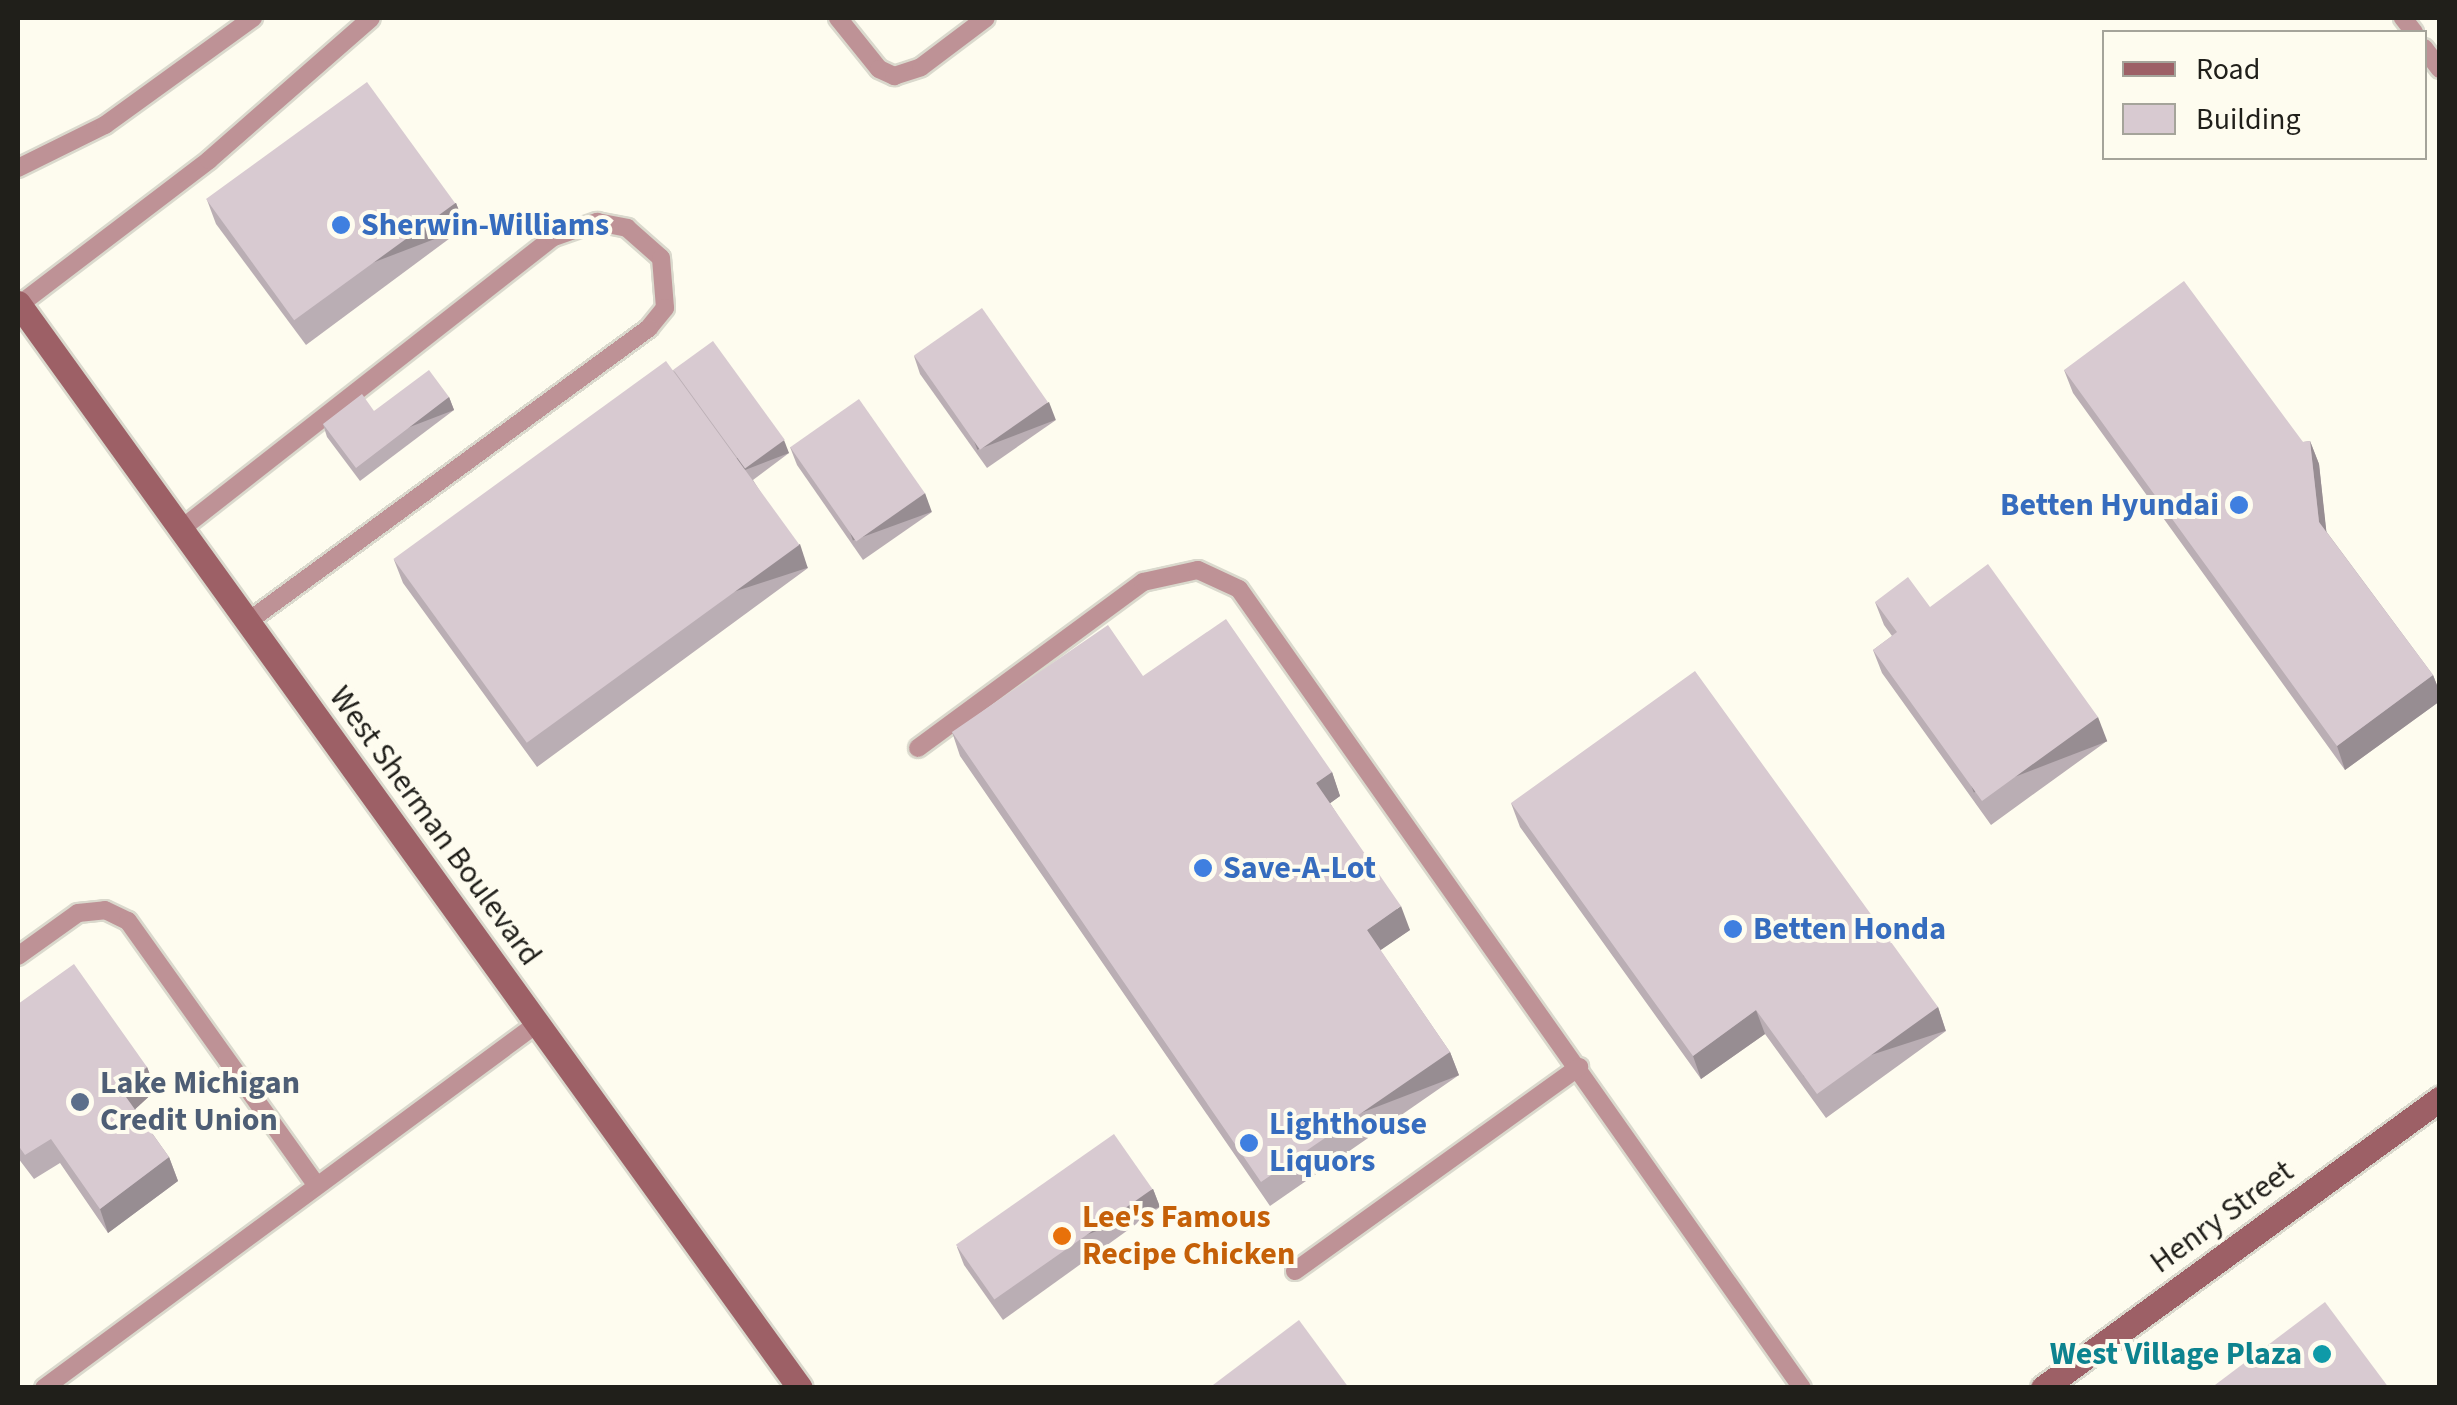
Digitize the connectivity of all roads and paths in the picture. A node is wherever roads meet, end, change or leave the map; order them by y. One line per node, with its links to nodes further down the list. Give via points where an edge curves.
1 (253, 18): 5 (lane, via 105,125)
2 (370, 18): 6 (lane, via 209,160)
3 (838, 18): 4 (lane, via 879,69 894,76 921,66)
4 (986, 18)
5 (18, 168)
6 (18, 304): 7 (main road, West Sherman Boulevard)
7 (181, 529): 8 (main road, West Sherman Boulevard); 8 (lane, via 554,236 597,222 627,228 661,258 665,308 650,328)
8 (248, 622): 11 (main road, West Sherman Boulevard)
9 (918, 748): 12 (lane, via 1143,582 1198,570 1239,590)
10 (18, 956): 14 (lane, via 78,914 105,910 128,921)
11 (538, 1024): 14 (lane); 17 (main road, West Sherman Boulevard)
12 (1578, 1067): 15 (lane); 18 (lane)
13 (2440, 1100): 19 (main road, Henry Street)
14 (318, 1186): 16 (lane)
15 (1295, 1271)
16 (44, 1388)
17 (800, 1388)
18 (1802, 1388)
19 (2043, 1388)

